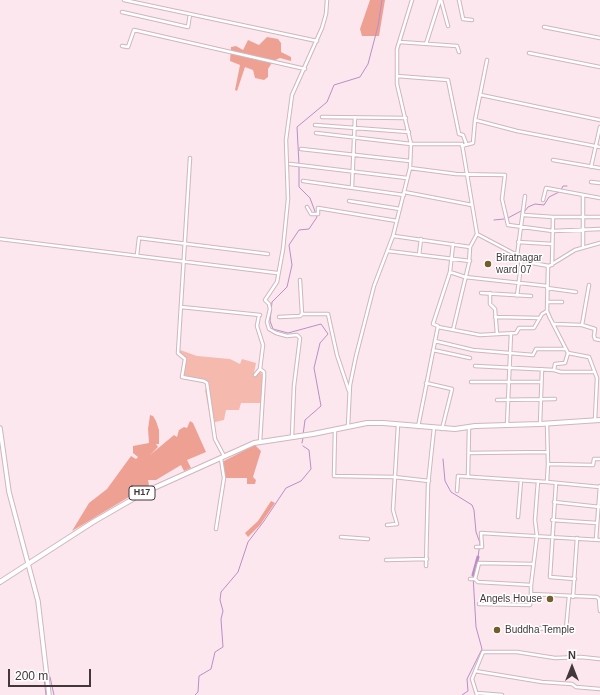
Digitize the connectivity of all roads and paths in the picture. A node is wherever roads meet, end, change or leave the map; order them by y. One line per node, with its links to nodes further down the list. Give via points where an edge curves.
1 (124, 0): 7 (street)
2 (328, 0): 12 (street)
3 (412, 0): 13 (street)
4 (440, 0): 9 (street); 14 (street)
5 (459, 0): 8 (street, via 463,19)
6 (122, 12): 7 (street, via 188,27)
7 (190, 14): 12 (street)
8 (472, 20)
9 (448, 26)
10 (544, 27): 11 (street)
11 (600, 38)
12 (317, 41): 20 (street)
13 (400, 42): 14 (street); 21 (street, via 397,49)
14 (426, 44): 16 (street, via 458,46)
15 (122, 46): 20 (street, via 128,47 134,30)
16 (458, 52)
17 (529, 53): 19 (street)
18 (487, 60): 22 (street)
19 (600, 67)
20 (305, 69): 95 (street, via 292,95 286,154 288,212)
21 (397, 76): 25 (street); 35 (street, via 448,80 458,134 463,136)
22 (481, 95): 26 (street); 27 (street)
23 (322, 117): 24 (street)
24 (355, 117): 25 (street); 30 (street)
25 (406, 118): 31 (street)
26 (475, 120): 35 (street, via 473,142); 36 (street)
27 (600, 120)
28 (315, 125): 30 (street)
29 (600, 127): 36 (street)
30 (355, 128): 31 (street); 33 (street)
31 (409, 132): 34 (street)
32 (316, 133): 33 (street)
33 (355, 138): 34 (street); 39 (street)
34 (412, 144): 35 (street); 42 (street)
35 (464, 145): 48 (street)
36 (595, 146): 37 (street); 44 (street)
37 (600, 147)
38 (301, 149): 39 (street)
39 (354, 155): 42 (street); 47 (street)
40 (190, 158): 77 (street)
41 (553, 160): 44 (street)
42 (410, 162): 45 (street)
43 (290, 164): 47 (street)
44 (591, 167): 46 (street)
45 (410, 168): 48 (street); 49 (street)
46 (600, 168)
47 (353, 172): 49 (street); 53 (street)
48 (467, 175): 60 (street); 68 (street, via 505,175 502,199 508,225)
49 (407, 178): 54 (street)
50 (303, 181): 53 (street)
51 (592, 182): 52 (street)
52 (600, 183)
53 (352, 187): 54 (street)
54 (404, 193): 60 (street); 62 (street)
55 (583, 195): 57 (street); 58 (street, via 546,188); 66 (street)
56 (525, 196): 63 (street)
57 (600, 198)
58 (543, 200)
59 (349, 201): 62 (street)
60 (472, 206): 72 (street)
61 (307, 207): 67 (street, via 315,214 318,208)
62 (400, 209): 67 (street)
63 (524, 215): 64 (street); 68 (street)
64 (553, 217): 66 (street); 70 (street)
65 (600, 217): 66 (street)
66 (582, 218): 71 (street)
67 (397, 221): 73 (street)
68 (522, 228): 70 (street); 76 (street)
69 (600, 229): 71 (street)
70 (553, 231): 71 (street); 80 (street)
71 (583, 231): 82 (street)
72 (477, 234): 81 (street); 87 (street)
73 (394, 236): 75 (street); 83 (street)
74 (0, 239): 85 (street)
75 (421, 240): 79 (street); 86 (street)
76 (518, 242): 80 (street); 87 (street)
77 (185, 243): 84 (street); 85 (street, via 139,238); 90 (street)
78 (600, 243): 82 (street)
79 (453, 244): 81 (street); 89 (street)
80 (552, 244): 92 (street)
81 (470, 247): 91 (street)
82 (583, 248): 92 (street, via 571,252)
83 (388, 251): 86 (street); 138 (street, via 374,286)
84 (268, 254)
85 (136, 255): 90 (street)
86 (419, 255): 89 (street)
87 (517, 256): 88 (street)
88 (522, 258): 93 (street); 98 (street)
89 (452, 260): 91 (street); 94 (street)
90 (184, 261): 95 (street); 108 (street)
91 (470, 261): 96 (street)
92 (552, 265): 93 (street)
93 (548, 266): 100 (street)
94 (450, 272): 96 (street); 116 (street, via 433,324)
95 (278, 273): 155 (street, via 277,282 265,300 270,309 267,326 276,333 286,336 297,335 300,338 294,386)
96 (465, 277): 98 (street); 117 (street)
97 (300, 280): 110 (street)
98 (519, 284): 100 (street); 104 (street)
99 (590, 285): 115 (street)
100 (547, 287): 102 (street); 106 (street)
101 (481, 292): 103 (street)
102 (576, 292)
103 (490, 293): 104 (street); 112 (street, via 490,304 494,307)
104 (517, 296): 105 (street)
105 (531, 296)
106 (547, 302): 107 (street); 109 (street)
107 (562, 302)
108 (181, 307): 129 (street, via 260,315 257,326 263,350); 159 (street, via 178,353 185,359 181,376 207,383 215,439)
109 (547, 311): 113 (street); 114 (street)
110 (302, 314): 111 (street); 138 (street, via 328,314 337,355)
111 (279, 317)
112 (495, 317): 113 (street); 119 (street)
113 (540, 318): 118 (street, via 534,328 519,328 517,333)
114 (553, 324): 115 (street); 122 (street)
115 (582, 325): 120 (street, via 595,329 595,339)
116 (438, 326): 117 (street); 121 (street)
117 (453, 330): 119 (street, via 480,335)
118 (511, 333): 119 (street); 124 (street)
119 (497, 334)
120 (600, 340)
121 (435, 341): 123 (street); 124 (street, via 473,350)
122 (565, 349): 124 (street, via 536,349 533,355); 125 (street)
123 (433, 350): 126 (street); 136 (street)
124 (510, 353): 128 (street)
125 (568, 353): 131 (street, via 565,363 555,364); 132 (street, via 589,357)
126 (470, 358)
127 (475, 366): 128 (street)
128 (509, 367): 130 (street); 137 (street)
129 (260, 369): 133 (street); 156 (street, via 264,372 264,377)
130 (542, 369): 131 (street); 135 (street)
131 (554, 370): 132 (street)
132 (595, 372): 143 (street)
133 (255, 375)
134 (471, 382): 137 (street)
135 (541, 382): 137 (street); 139 (street)
136 (426, 383): 149 (street); 154 (street, via 452,389)
137 (509, 383): 142 (street)
138 (350, 391): 148 (street)
139 (540, 399): 140 (street); 142 (street); 144 (street)
140 (555, 399)
141 (497, 400): 142 (street)
142 (508, 400): 147 (street)
143 (598, 420): 145 (main road, H17)
144 (540, 424): 145 (main road, H17); 147 (main road, H17)
145 (547, 424): 157 (street)
146 (398, 425): 148 (main road, H17, via 376,422); 149 (main road, H17); 162 (street)
147 (507, 425): 150 (main road, H17)
148 (348, 426): 153 (main road, H17)
149 (418, 427): 152 (main road, H17)
150 (469, 427): 154 (main road, H17); 158 (street)
151 (0, 428): 187 (street, via 9,492)
152 (434, 428): 154 (main road, H17); 165 (street)
153 (335, 429): 155 (main road, H17); 162 (street, via 334,476)
154 (442, 429)
155 (292, 437): 156 (main road, H17)
156 (260, 442): 159 (main road, H17)
157 (548, 452): 158 (street); 161 (street)
158 (469, 453): 163 (street)
159 (223, 458): 177 (street, via 224,478); 187 (main road, H17, via 150,489)
160 (600, 459): 161 (street, via 594,459 593,464)
161 (548, 464): 167 (street)
162 (394, 477): 165 (street); 176 (street, via 393,510 397,524)
163 (468, 477): 164 (street); 170 (street, via 458,476)
164 (521, 480): 166 (street); 173 (street)
165 (428, 481): 185 (street)
166 (538, 481): 167 (street); 179 (street, via 535,524)
167 (547, 482): 168 (street)
168 (556, 483): 169 (street); 171 (street)
169 (600, 487): 172 (street)
170 (457, 491)
171 (554, 502): 172 (street); 174 (street)
172 (599, 507): 175 (street)
173 (518, 517)
174 (552, 520): 175 (street); 180 (street)
175 (597, 523): 183 (street)
176 (387, 525)
177 (216, 529)
178 (341, 536): 182 (street)
179 (537, 536): 180 (street); 184 (street, via 481,533 482,547); 188 (street)
180 (552, 537): 181 (street); 192 (street, via 550,578)
181 (577, 538): 183 (street); 192 (street)
182 (368, 539)
183 (598, 539)
184 (476, 547)
185 (427, 559): 186 (street); 189 (street)
186 (386, 560)
187 (29, 564): 193 (main road, H17); 205 (street, via 42,622 46,679)
188 (533, 564): 191 (street, via 479,563); 194 (street)
189 (426, 566)
190 (470, 579): 191 (street)
191 (475, 579): 194 (street, via 478,582)
192 (575, 579): 197 (street)
193 (0, 582)
194 (531, 585): 195 (street)
195 (531, 594): 196 (street); 198 (street, via 530,605)
196 (569, 596): 197 (street); 200 (street, via 566,629)
197 (573, 597): 199 (street, via 598,598)
198 (479, 604)
199 (600, 611)
200 (518, 628)
201 (600, 659): 202 (street, via 555,658 517,652 483,652)
202 (475, 671): 203 (street); 204 (street, via 473,683)
203 (600, 689)
204 (477, 694): 206 (street)
205 (50, 695)
206 (502, 695)

